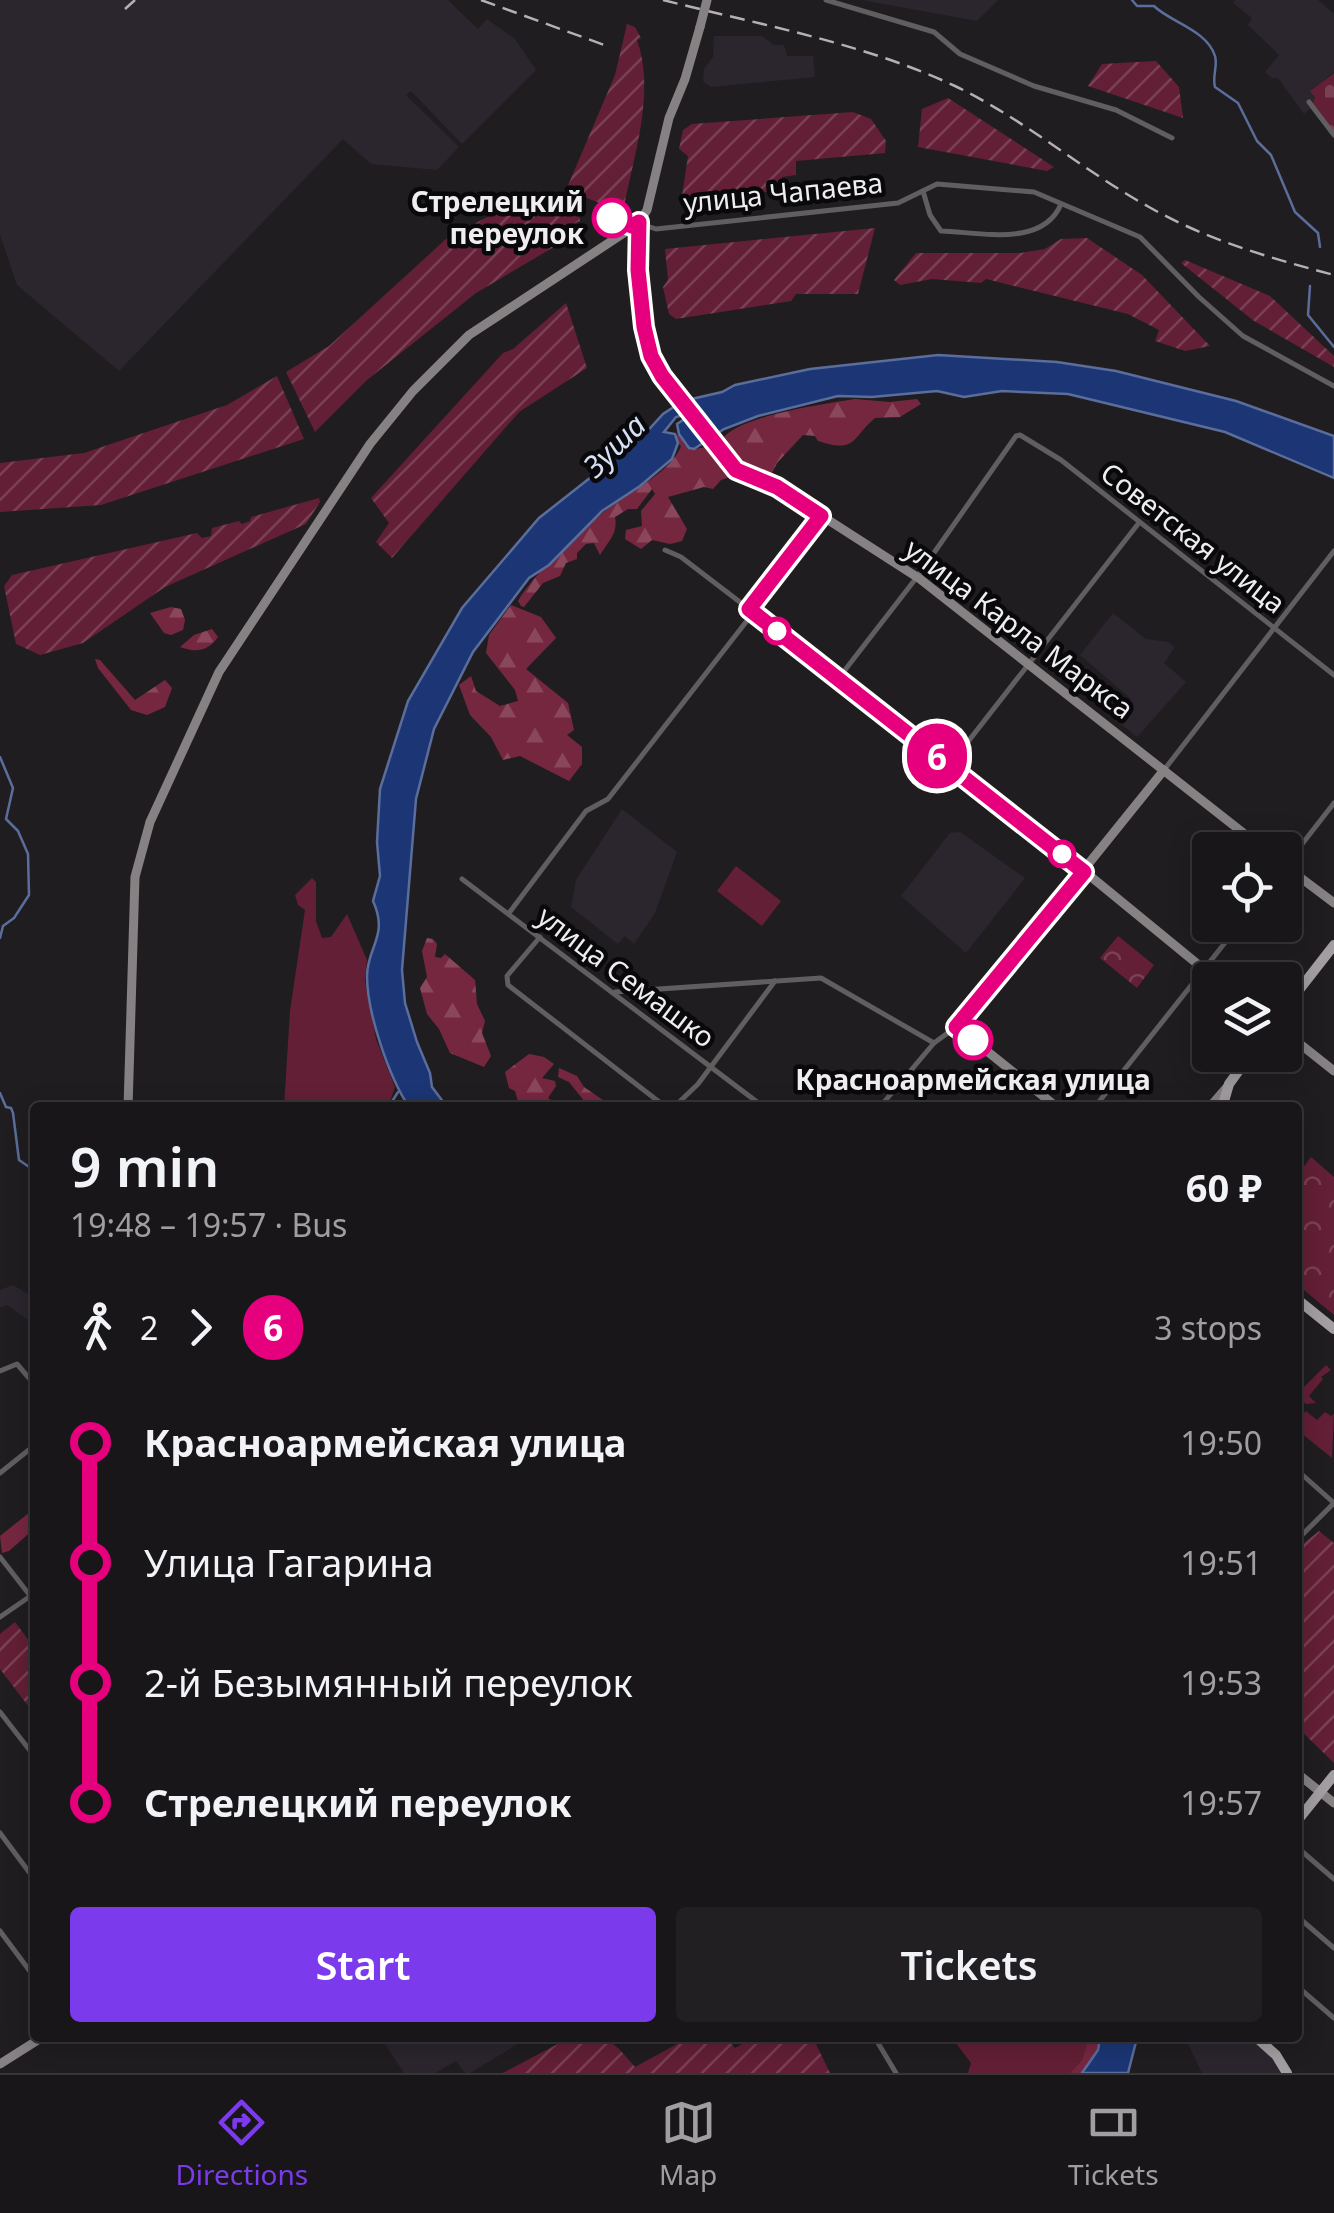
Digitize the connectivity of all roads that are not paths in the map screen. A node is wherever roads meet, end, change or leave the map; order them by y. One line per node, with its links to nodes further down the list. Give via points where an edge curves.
1 (707, 0): 8 (main road, bridge)
2 (826, 0): 5 (street, via 934,32 960,54 1034,86 1116,110)
3 (1309, 102): 4 (street)
4 (1334, 135)
5 (1172, 138)
6 (923, 191): 7 (street, улица Чапаева, via 937,184 1034,192); 7 (street, via 940,231 1031,232 1052,222); 8 (street, улица Чапаева, via 874,207 656,229)
7 (1061, 204): 9 (street, улица Чапаева, via 1140,237 1243,336)
8 (639, 222): 10 (main road, улица Карла Маркса, via 648,345 662,376 732,466); 46 (main road, via 455,347 393,413 218,672 150,822 134,890)
9 (1334, 386)
10 (821, 516): 14 (main road, улица Карла Маркса); 15 (main road)
11 (1139, 524): 14 (street, Советская улица, via 1062,460 1016,436); 16 (street, Советская улица); 17 (street)
12 (665, 550): 15 (street)
13 (1334, 551): 16 (street)
14 (917, 577): 17 (main road, улица Карла Маркса); 19 (street)
15 (751, 611): 19 (main road); 29 (street, via 608,799 586,811)
16 (1273, 626): 18 (street, Советская улица); 21 (street)
17 (1030, 663): 20 (street); 21 (main road, улица Карла Маркса)
18 (1334, 674)
19 (838, 679): 20 (main road)
20 (949, 766): 25 (main road)
21 (1164, 770): 23 (main road, улица Карла Маркса); 25 (main road)
22 (1334, 803): 24 (street)
23 (1242, 832)
24 (1302, 844)
25 (1084, 872): 33 (main road); 39 (main road)
26 (462, 879): 29 (street, улица Семашко)
27 (1302, 879): 28 (main road)
28 (1334, 904)
29 (508, 913): 30 (street, улица Семашко)
30 (540, 936): 38 (street, улица Семашко); 47 (street, via 507,984)
31 (1226, 942): 34 (street)
32 (1334, 945): 37 (main road)
33 (1194, 962)
34 (1210, 962)
35 (774, 981): 38 (street); 40 (street, via 821,978); 42 (street)
36 (1192, 985): 52 (street)
37 (1302, 986)
38 (615, 992): 42 (street, улица Семашко)
39 (956, 1027): 40 (street); 51 (main road)
40 (934, 1043): 50 (street)
41 (1302, 1045): 43 (main road)
42 (712, 1067): 48 (street); 49 (street, улица Семашко)
43 (1334, 1070)
44 (1238, 1072): 45 (main road)
45 (1229, 1084): 53 (main road); 54 (main road)
46 (128, 1102)
47 (662, 1102)
48 (676, 1102)
49 (757, 1102)
50 (884, 1102)
51 (1050, 1102)
52 (1099, 1102)
53 (1214, 1102)
54 (1224, 1102)
55 (1302, 1303): 56 (main road)
56 (1334, 1329)
57 (0, 1371): 58 (street, via 17,1364)
58 (30, 1379)
59 (30, 1449): 60 (street)
60 (0, 1473)
61 (1302, 1475): 62 (street)
62 (1334, 1503): 63 (street)
63 (1302, 1535)
64 (0, 1557): 65 (street)
65 (30, 1592)
66 (30, 1599): 67 (street)
67 (0, 1617)
68 (0, 1712): 69 (street)
69 (30, 1751)
70 (1334, 1774): 72 (main road)
71 (1302, 1777): 72 (main road)
72 (1320, 1792): 73 (main road); 74 (main road)
73 (1334, 1804)
74 (1302, 1815)
75 (0, 1833): 77 (street)
76 (1302, 1851): 78 (street)
77 (30, 1873)
78 (1334, 1879)
79 (1302, 1921): 81 (street)
80 (0, 1931): 82 (street)
81 (1334, 1948)
82 (30, 1971)
83 (1302, 1990): 84 (street)
84 (1334, 2018)
85 (35, 2042): 88 (main road)
86 (877, 2042): 90 (street)
87 (1261, 2042): 89 (main road)
88 (0, 2064)
89 (1286, 2072): 91 (street)
90 (896, 2073)
91 (1299, 2073)

